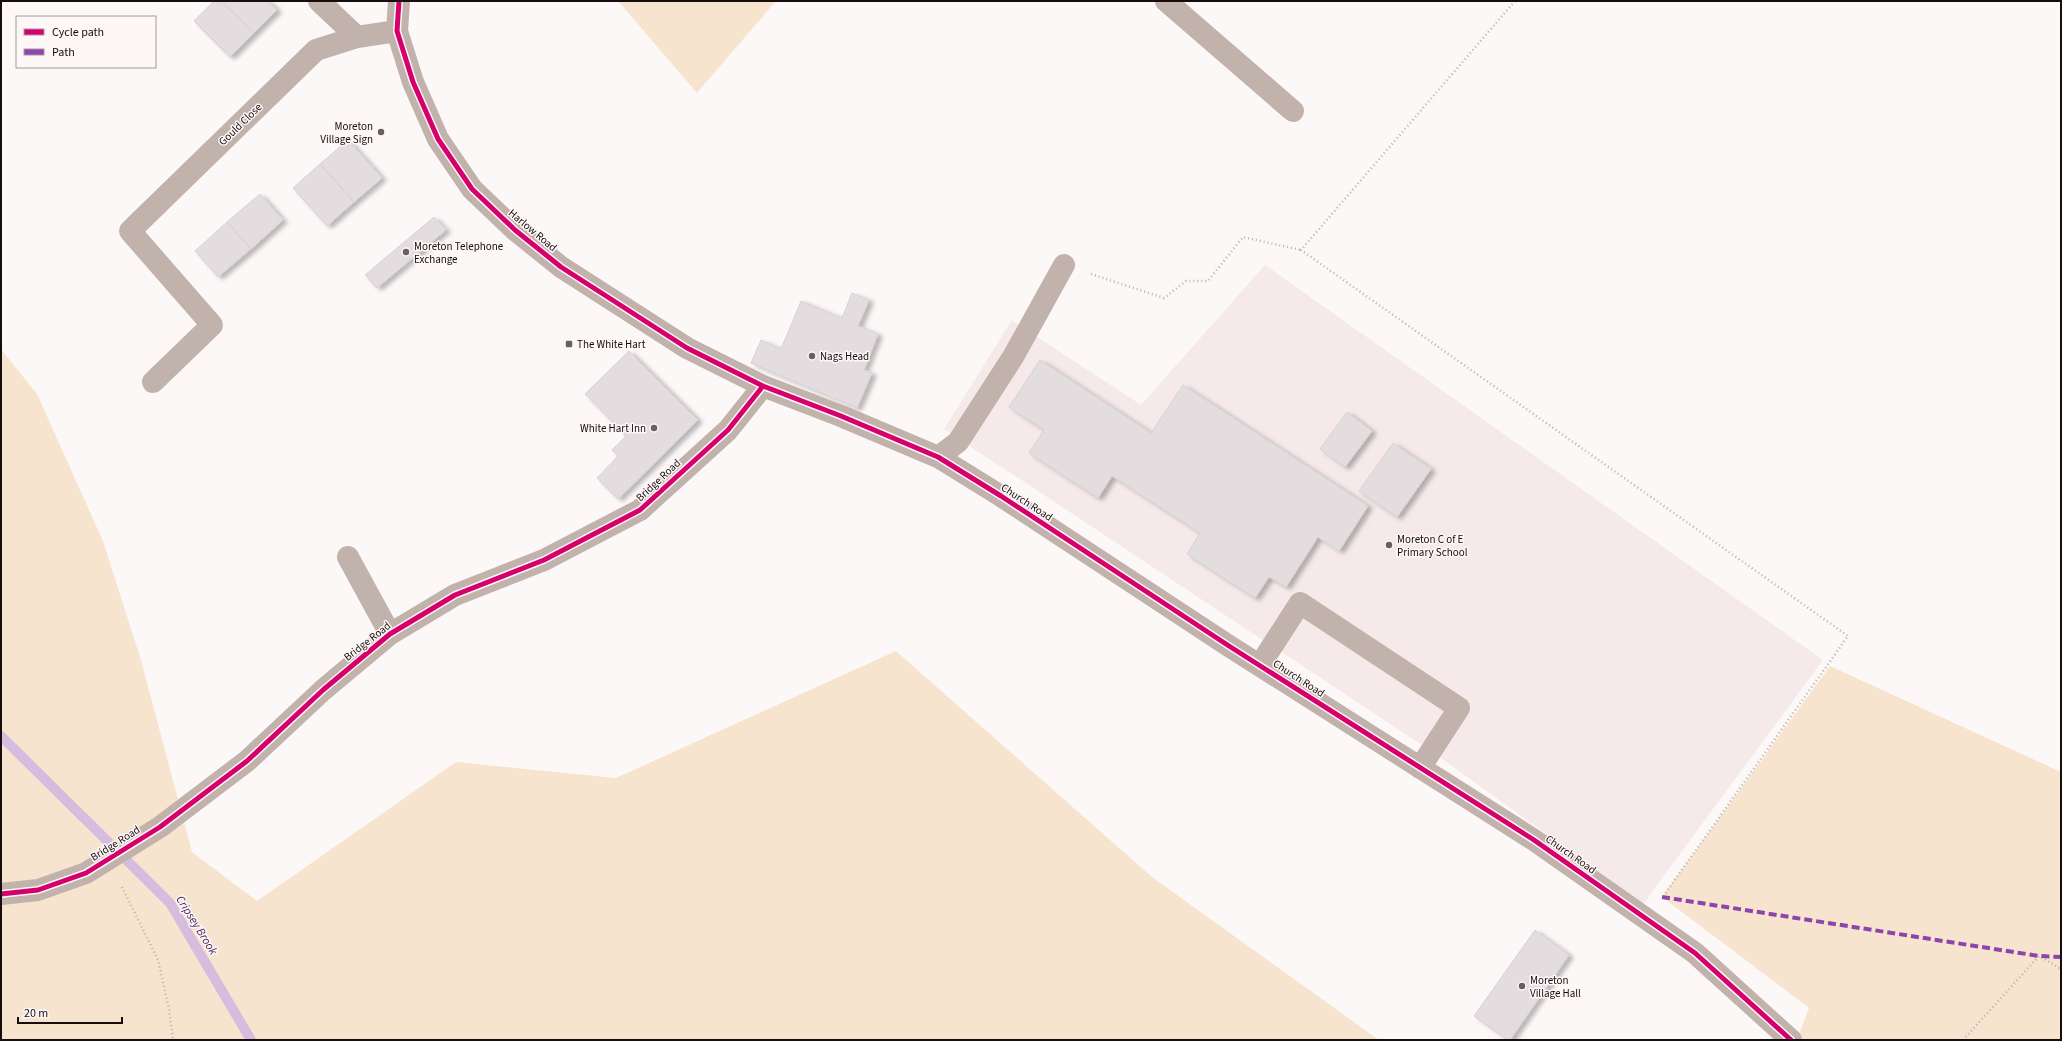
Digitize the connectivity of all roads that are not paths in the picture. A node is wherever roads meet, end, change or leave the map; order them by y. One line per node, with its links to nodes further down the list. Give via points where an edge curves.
1 (319, 1): 5 (street)
2 (399, 1): 4 (street, Harlow Road)
3 (1166, 1): 6 (street)
4 (398, 31): 5 (street, Gould Close); 9 (street, Harlow Road, via 413,82 438,139 472,189 515,230 561,267 687,348)
5 (356, 37): 8 (street, Gould Close, via 316,50 130,231 212,326)
6 (1293, 111)
7 (1064, 265): 10 (street, via 1013,356 958,442)
8 (153, 382)
9 (763, 386): 10 (street, Church Road); 12 (street, Bridge Road, via 728,430 640,510 544,560 455,594)
10 (938, 458): 13 (street, Church Road, via 1002,496)
11 (348, 557): 12 (street)
12 (390, 634): 15 (street, Bridge Road, via 247,761 160,827 86,873 38,890)
13 (1260, 665): 14 (street, Church Road); 14 (street, via 1300,604 1459,708)
14 (1420, 768): 16 (street, Church Road, via 1534,840 1695,953)
15 (1, 894)
16 (1791, 1040)

